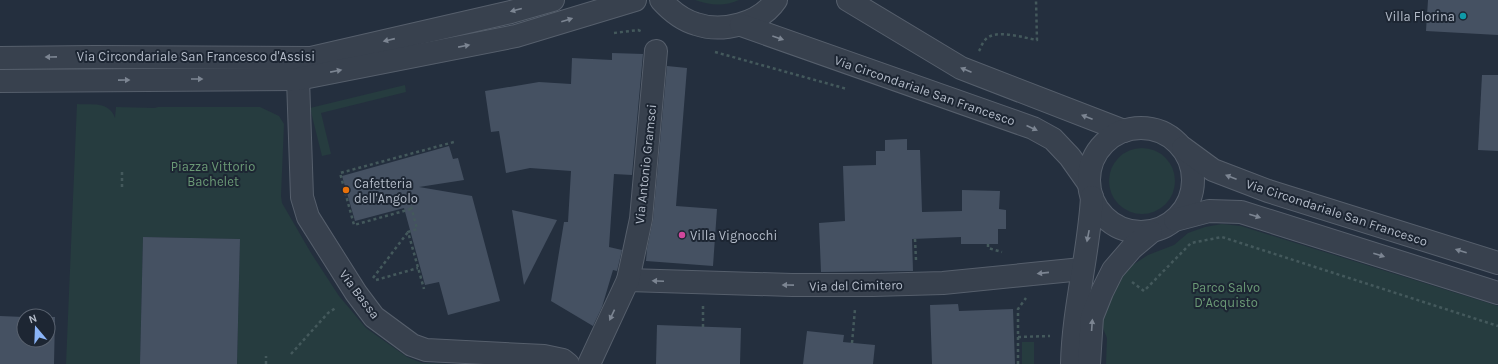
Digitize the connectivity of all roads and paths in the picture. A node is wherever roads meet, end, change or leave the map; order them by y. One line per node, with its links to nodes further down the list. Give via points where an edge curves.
1 (554, 0): 12 (street, Via Circondariale San Francesco d'Assisi, one-way to 12, via 311,58)
2 (635, 0): 13 (street, Via Circondariale San Francesco d'Assisi, one-way to 2, via 516,36)
3 (661, 0): 7 (street, via 676,15 696,25 718,28)
4 (776, 0): 7 (street, via 758,17)
5 (848, 0): 16 (street, one-way to 5, via 961,68)
6 (1036, 0): 11 (path, via 1037,40 999,33 985,40)
7 (741, 25): 21 (street, Via Circondariale San Francesco, one-way to 21, via 1033,128 1053,140 1070,157)
8 (609, 33): 9 (path, via 638,30)
9 (651, 42): 35 (street, Via Antonio Gramsci, via 641,219)
10 (714, 52): 15 (path)
11 (977, 57)
12 (0, 58)
13 (298, 79): 14 (street, Via Circondariale San Francesco d'Assisi, one-way to 13); 50 (street, Via Bassa, via 302,197 308,216 352,287 374,317 412,345 426,350 544,356 563,360)
14 (0, 82)
15 (852, 91)
16 (1124, 131): 18 (street, via 1140,128 1156,130 1171,137); 21 (street, via 1105,143 1092,162)
17 (454, 142): 23 (path, via 340,173 354,225)
18 (1183, 148): 24 (street, via 1190,159 1194,185 1185,210); 30 (street, Via Circondariale San Francesco, one-way to 18, via 1268,191 1213,170)
19 (122, 171): 20 (path)
20 (122, 188)
21 (1090, 191): 26 (street, via 1095,205 1105,218 1119,228 1134,232); 33 (street, one-way to 33, via 1090,224)
22 (408, 195): 23 (path)
23 (411, 209): 25 (path, via 417,229)
24 (1175, 220): 26 (street); 38 (street, one-way to 38, via 1209,211 1241,212)
25 (408, 232): 32 (path); 32 (path, via 370,282)
26 (1151, 232): 54 (street, one-way to 26, via 1092,317 1102,292 1122,258)
27 (916, 239): 31 (path)
28 (988, 244): 29 (path, via 988,248)
29 (1003, 253)
30 (1498, 264)
31 (917, 267)
32 (418, 268): 36 (path)
33 (1082, 269): 35 (street, Via del Cimitero, one-way to 35, via 943,283 873,285); 53 (street)
34 (1126, 278): 42 (path, via 1144,291 1191,243 1222,237)
35 (628, 280): 51 (street, Via Antonio Gramsci, one-way to 51)
36 (424, 289)
37 (1029, 293): 45 (path, via 1018,309)
38 (1498, 293)
39 (703, 304): 43 (path)
40 (855, 307): 46 (path)
41 (328, 313): 47 (path)
42 (1498, 326)
43 (703, 327)
44 (1058, 336): 45 (path)
45 (1018, 337): 52 (path)
46 (852, 343)
47 (291, 354)
48 (266, 356): 49 (path)
49 (266, 364)
50 (568, 364)
51 (589, 364)
52 (1018, 364)
53 (1072, 364)
54 (1089, 364)

